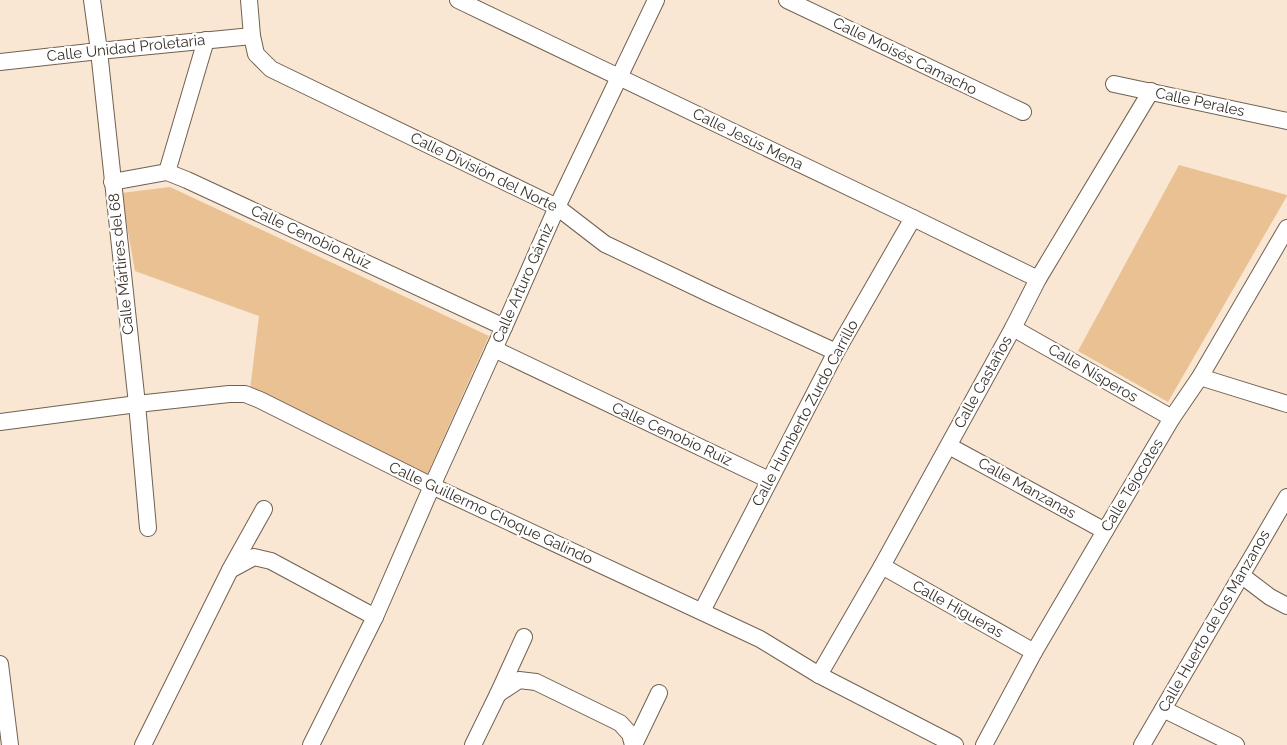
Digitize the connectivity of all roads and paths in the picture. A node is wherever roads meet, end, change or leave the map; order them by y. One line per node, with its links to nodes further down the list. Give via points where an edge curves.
1 (92, 0): 8 (street, Calle Mártires del 68)
2 (249, 0): 6 (street, Calle División del Norte)
3 (458, 0): 10 (street, Calle Jesús Mena)
4 (656, 0): 10 (street, Calle Arturo Gámiz)
5 (788, 0): 13 (street, Calle Moisés Camacho)
6 (252, 36): 7 (street, Calle Unidad Proletaria); 17 (street, Calle División del Norte, via 256,54 271,69)
7 (206, 40): 8 (street, Calle Unidad Proletaria); 15 (street)
8 (99, 51): 9 (street, Calle Unidad Proletaria); 16 (street, Calle Mártires del 68)
9 (0, 62)
10 (619, 77): 17 (street, Calle Arturo Gámiz); 18 (street, Calle Jesús Mena)
11 (1114, 84): 12 (street, Calle Perales)
12 (1150, 91): 14 (street, Calle Perales); 20 (street, Calle Castaños)
13 (1023, 112)
14 (1287, 121)
15 (167, 172): 16 (street); 21 (street, Calle Cenobio Ruiz)
16 (112, 182): 26 (street, Calle Mártires del 68)
17 (557, 207): 21 (street, Calle Arturo Gámiz); 24 (street, Calle División del Norte, via 605,244)
18 (913, 218): 20 (street, Calle Jesús Mena); 24 (street, Calle Humberto Zurdo Carrillo)
19 (1287, 228): 25 (street, Calle Tejocotes)
20 (1038, 279): 22 (street, Calle Castaños)
21 (504, 327): 23 (street, Calle Arturo Gámiz)
22 (1013, 328): 28 (street, Calle Nísperos); 30 (street, Calle Castaños)
23 (494, 349): 31 (street, Calle Cenobio Ruiz); 32 (street, Calle Arturo Gámiz)
24 (836, 352): 31 (street, Calle Humberto Zurdo Carrillo)
25 (1200, 377): 27 (street); 28 (street, Calle Tejocotes)
26 (136, 404): 29 (street, Calle Guillermo Choque Galindo); 32 (street, Calle Guillermo Choque Galindo, via 244,394); 35 (street, Calle Mártires del 68)
27 (1287, 404)
28 (1172, 418): 36 (street, Calle Tejocotes)
29 (0, 422)
30 (948, 446): 36 (street, Calle Manzanas); 37 (street, Calle Castaños)
31 (769, 480): 41 (street, Calle Humberto Zurdo Carrillo)
32 (432, 486): 41 (street, Calle Guillermo Choque Galindo); 42 (street, Calle Arturo Gámiz)
33 (1287, 497): 39 (street, Calle Huerto de los Manzanos)
34 (264, 509): 38 (street)
35 (148, 528)
36 (1105, 531): 44 (street, Calle Tejocotes)
37 (882, 566): 44 (street, Calle Higueras); 46 (street, Calle Castaños)
38 (230, 570): 42 (street, via 254,557 271,561); 51 (street)
39 (1240, 575): 40 (street); 49 (street, Calle Huerto de los Manzanos)
40 (1287, 606)
41 (702, 611): 46 (street, Calle Guillermo Choque Galindo, via 760,639)
42 (375, 617): 52 (street, Calle Arturo Gámiz)
43 (524, 637): 48 (street)
44 (1034, 652): 56 (street, Calle Tejocotes)
45 (0, 664): 50 (street)
46 (820, 675): 55 (street, Calle Guillermo Choque Galindo)
47 (659, 693): 54 (street)
48 (498, 694): 53 (street); 54 (street, via 519,680 536,682 620,723 630,734)
49 (1163, 709): 57 (street, Calle Huerto de los Manzanos); 58 (street)
50 (10, 745)
51 (143, 745)
52 (311, 745)
53 (473, 745)
54 (633, 745)
55 (955, 745)
56 (984, 745)
57 (1142, 745)
58 (1236, 745)

